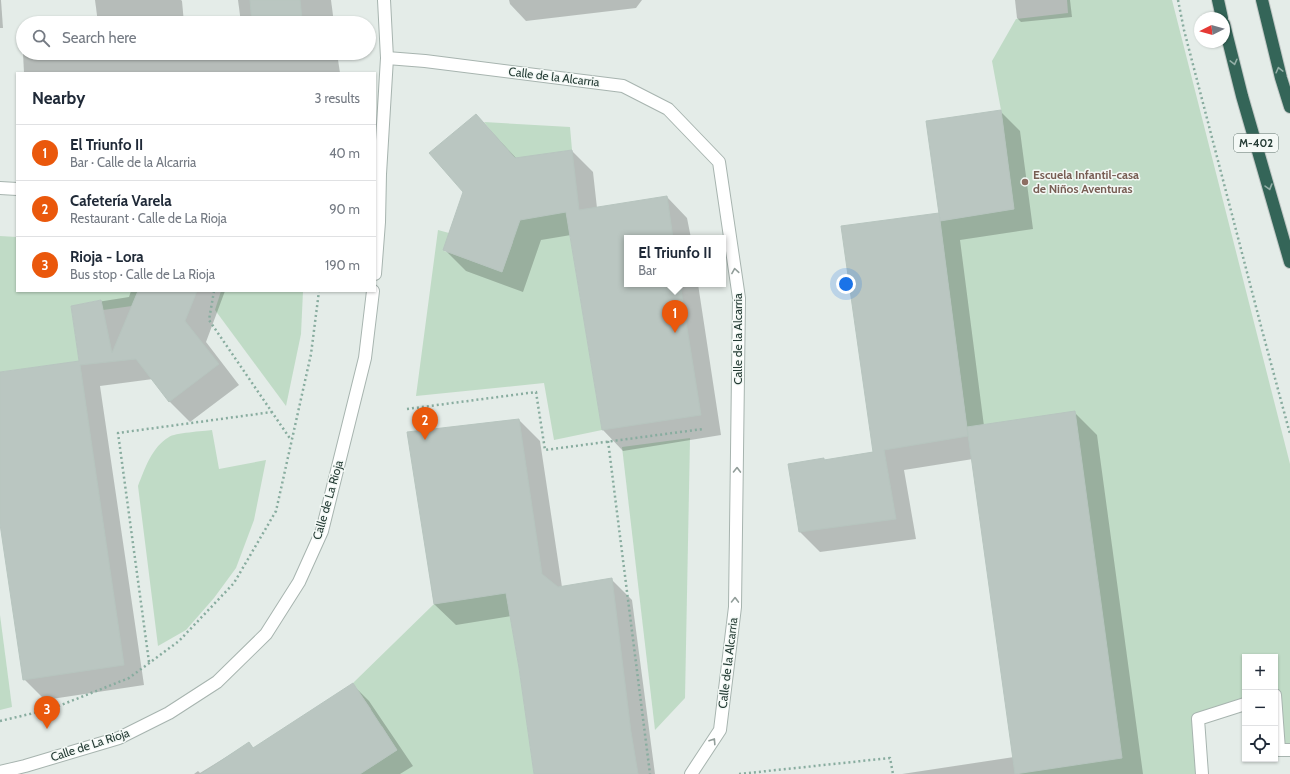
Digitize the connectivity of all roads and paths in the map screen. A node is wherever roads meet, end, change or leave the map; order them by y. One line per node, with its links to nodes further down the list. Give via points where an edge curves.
1 (384, 0): 7 (street)
2 (1178, 0): 20 (path)
3 (1218, 0): 5 (highway)
4 (1262, 0): 8 (highway, one-way to 4)
5 (1221, 12)
6 (1230, 48): 13 (highway, M-402, one-way to 13)
7 (387, 58): 9 (street); 30 (street, Calle de la Alcarria, one-way to 7, via 720,730 735,607 739,298 718,162 668,109 623,86)
8 (1290, 107)
9 (377, 176): 12 (street, via 379,222)
10 (0, 188): 11 (street)
11 (16, 189)
12 (376, 261)
13 (1290, 262)
14 (214, 292): 18 (path, via 209,320)
15 (319, 292): 21 (path, via 311,354)
16 (373, 292): 28 (street, Calle de La Rioja, via 365,358 322,531 299,582 266,634 217,682 162,716 119,738)
17 (407, 409): 22 (path, via 536,392 545,450)
18 (272, 412): 21 (path); 23 (path, via 118,433)
19 (703, 429): 22 (path)
20 (1290, 434)
21 (292, 441): 23 (path, via 276,511 234,583 179,641)
22 (608, 441): 29 (path)
23 (149, 663): 25 (path, via 129,678 52,709)
24 (1242, 705): 33 (street, via 1198,719)
25 (0, 721)
26 (1277, 726): 27 (street, via 1278,750)
27 (1290, 750)
28 (0, 772)
29 (650, 774)
30 (691, 774)
31 (739, 774): 32 (path, via 890,758)
32 (893, 774)
33 (1202, 774)

